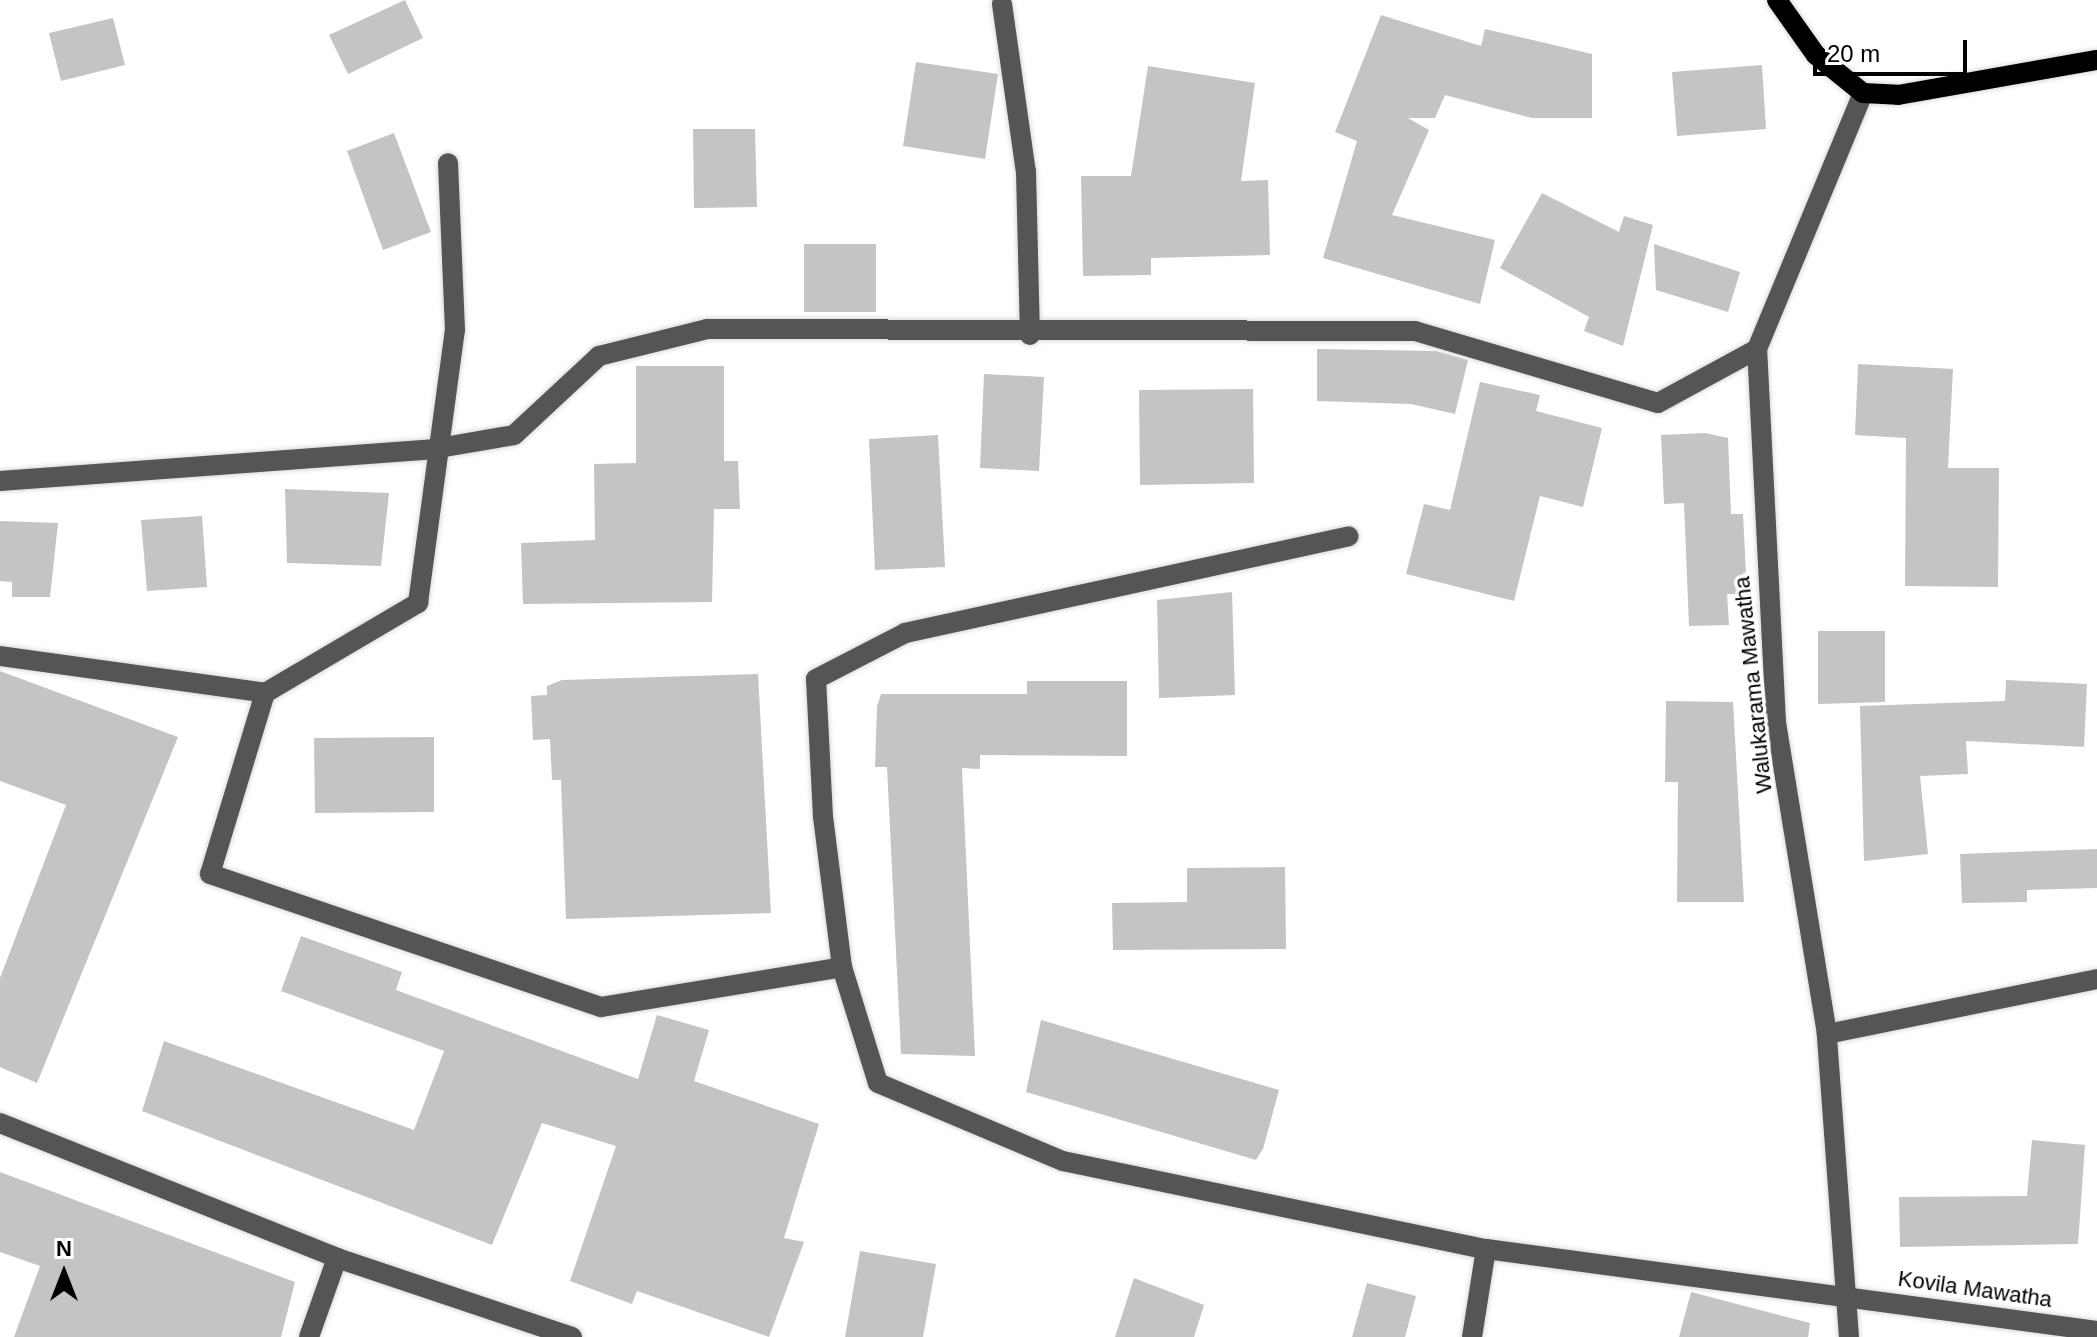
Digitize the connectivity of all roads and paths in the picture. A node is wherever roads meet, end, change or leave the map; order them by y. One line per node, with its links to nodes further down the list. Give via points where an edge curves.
1 (1777, 0): 4 (main road, via 1816,55)
2 (1002, 4): 6 (street, via 1026,172)
3 (2097, 60): 4 (main road, via 1898,95)
4 (1863, 93): 7 (street, Walukarama Mawatha)
5 (448, 163): 8 (street, via 455,330)
6 (1030, 335): 7 (street, via 1415,331 1658,403); 8 (street, via 707,329 599,356 514,435)
7 (1757, 349): 15 (street, Walukarama Mawatha, via 1776,722)
8 (433, 449): 9 (street); 12 (street, via 418,603)
9 (0, 481)
10 (1349, 536): 13 (street, Kovila Mawatha, via 905,633 816,679 823,817)
11 (0, 656): 12 (street)
12 (265, 693): 13 (street, via 210,874 601,1007)
13 (842, 967): 17 (street, Kovila Mawatha, via 878,1083 1063,1161)
14 (2097, 979): 15 (street)
15 (1827, 1034): 19 (street, Walukarama Mawatha)
16 (0, 1123): 18 (street)
17 (1486, 1249): 19 (street, Kovila Mawatha); 23 (street)
18 (337, 1258): 21 (street); 22 (street)
19 (1847, 1296): 20 (street, Kovila Mawatha); 24 (street, Walukarama Mawatha)
20 (2097, 1331)
21 (565, 1336)
22 (309, 1337)
23 (1472, 1337)
24 (1849, 1337)

